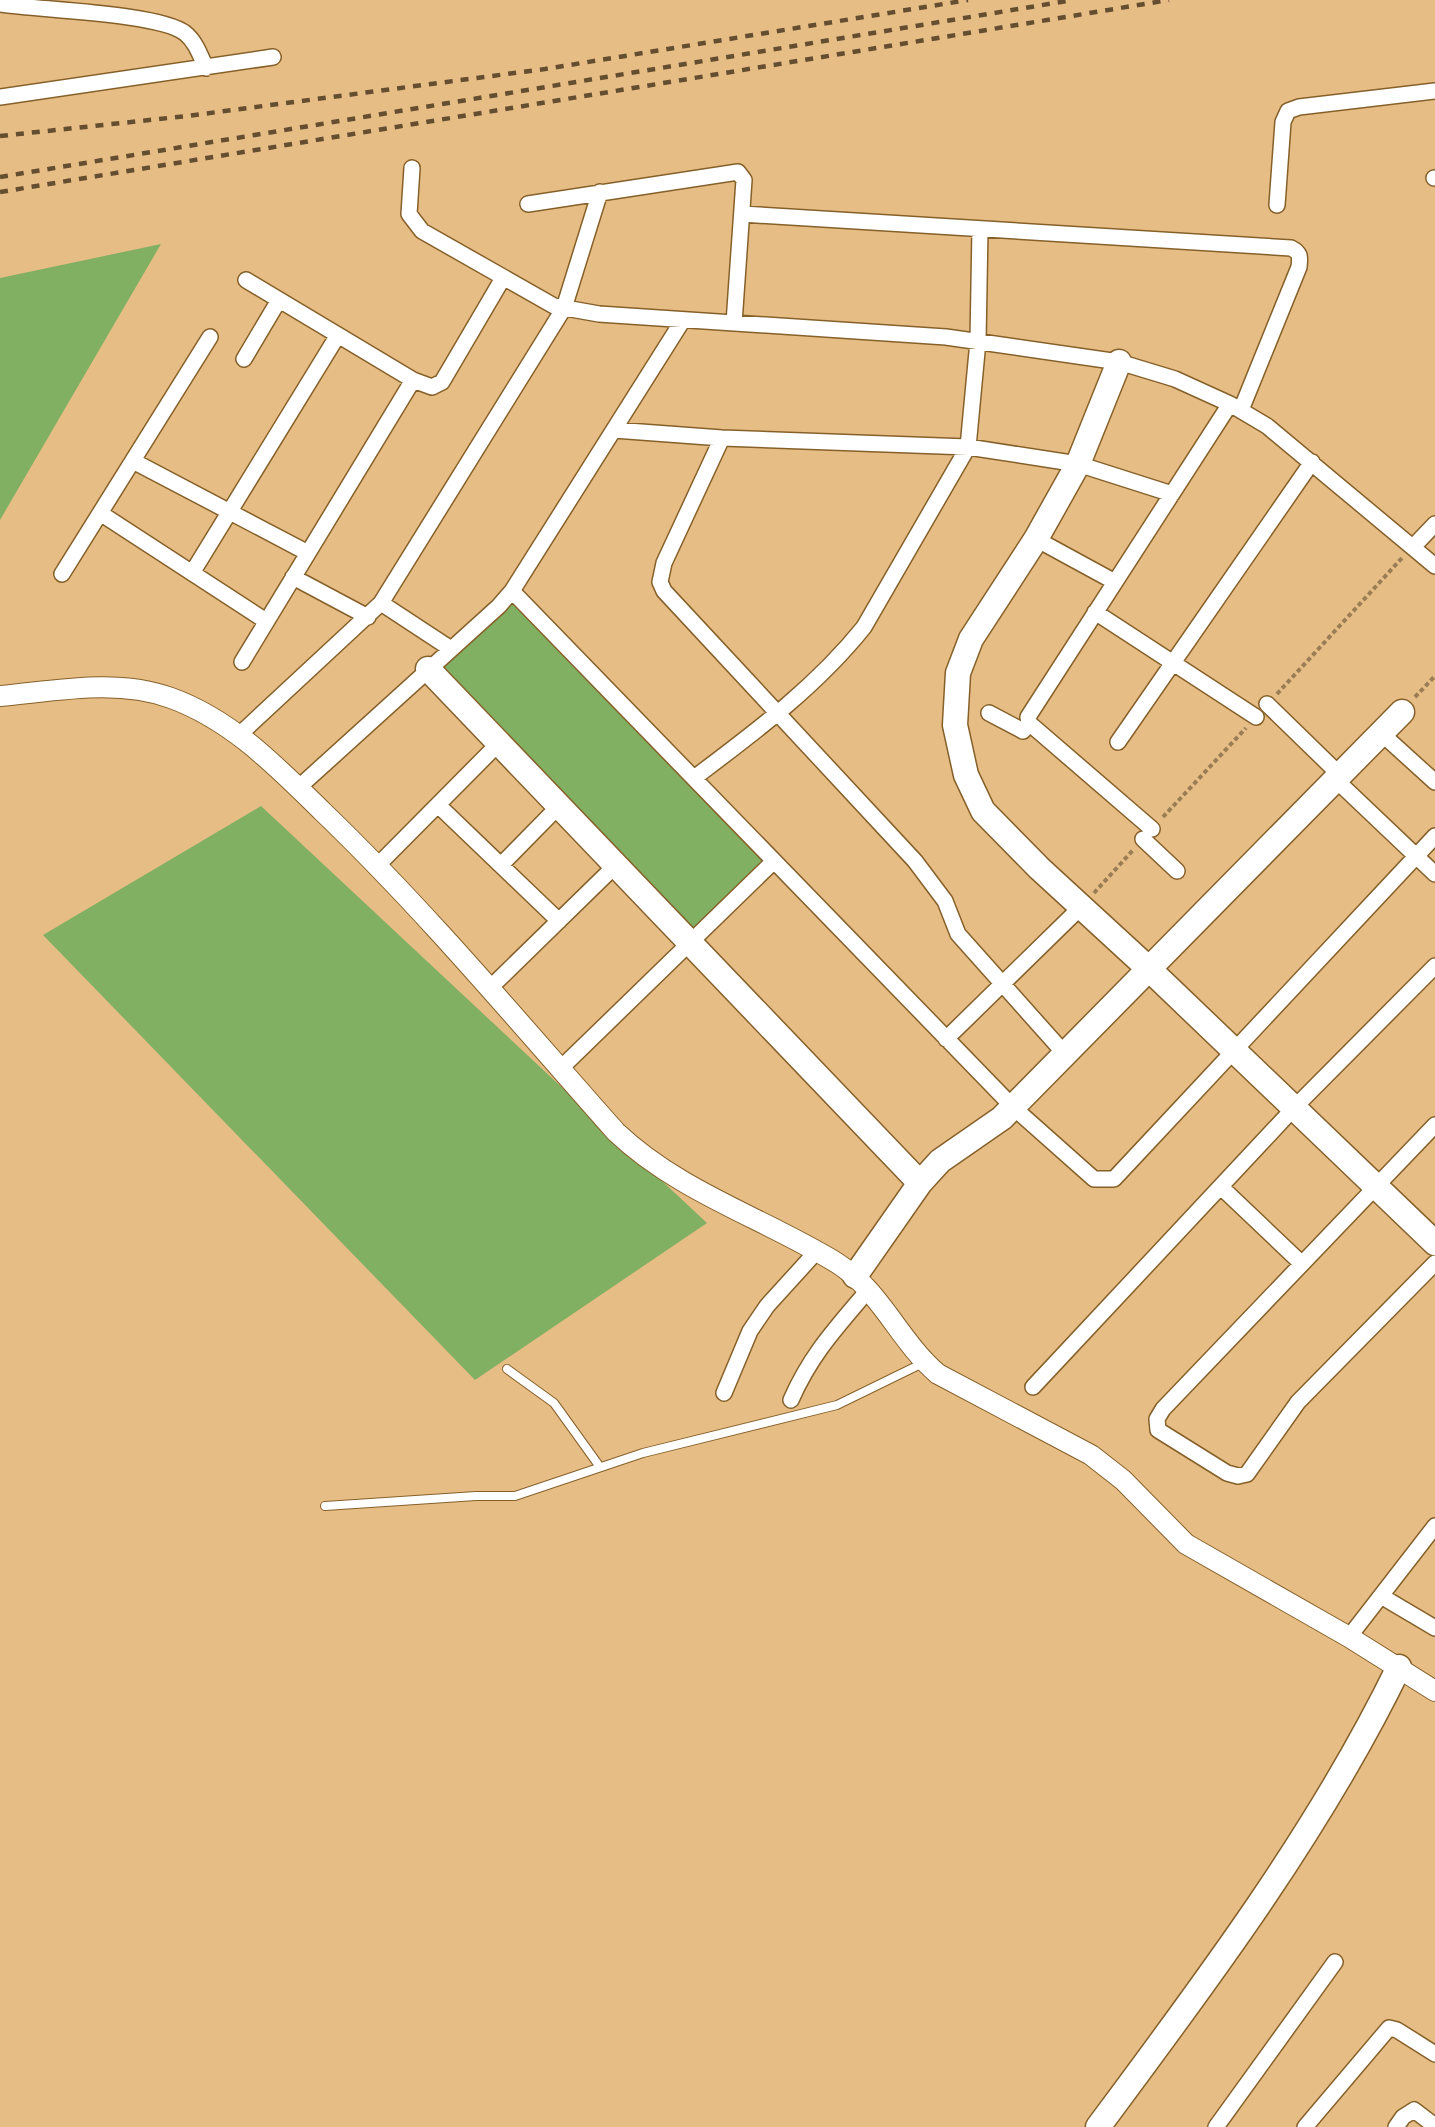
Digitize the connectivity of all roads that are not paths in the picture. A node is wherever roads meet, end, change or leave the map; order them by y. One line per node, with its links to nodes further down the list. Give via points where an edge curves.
1 (0, 4): 3 (street, via 169,25 194,42)
2 (273, 57): 3 (street)
3 (206, 68): 5 (street)
4 (1435, 91): 9 (street, via 1288,111 1283,122)
5 (0, 97)
6 (412, 168): 12 (street, via 412,221 422,231)
7 (600, 192): 8 (street); 10 (street, via 738,172 744,180); 15 (street)
8 (528, 204)
9 (1277, 205)
10 (742, 214): 11 (street); 17 (street)
11 (980, 229): 20 (street); 24 (street, via 1298,252 1299,267)
12 (503, 278): 15 (street); 23 (street, via 442,382 432,387)
13 (246, 280): 14 (street)
14 (279, 300): 18 (street); 21 (street)
15 (564, 308): 16 (street); 44 (street)
16 (683, 320): 17 (street); 25 (street)
17 (734, 323): 20 (street)
18 (338, 335): 23 (street); 32 (street)
19 (210, 338): 28 (street)
20 (978, 341): 22 (street); 27 (street)
21 (244, 359)
22 (1119, 362): 24 (street, via 1175,379); 30 (main road)
23 (413, 380): 37 (street)
24 (1236, 407): 29 (street); 31 (street)
25 (614, 429): 26 (street); 43 (street)
26 (722, 438): 27 (street); 56 (street, via 664,563 660,582)
27 (968, 447): 30 (street); 56 (street, via 864,627)
28 (133, 460): 32 (street); 33 (street)
29 (1312, 462): 36 (street); 50 (street)
30 (1078, 464): 31 (street); 35 (main road)
31 (1172, 494): 42 (street)
32 (229, 512): 37 (street); 39 (street)
33 (100, 513): 39 (street); 40 (street)
34 (1435, 525): 36 (street)
35 (1036, 539): 42 (street); 77 (main road, via 971,639 958,673 955,725 966,775 983,811)
36 (1413, 546): 38 (street)
37 (308, 552): 41 (street)
38 (1435, 567)
39 (192, 573): 47 (street)
40 (62, 574)
41 (293, 577): 46 (street); 47 (street)
42 (1115, 582): 45 (street)
43 (512, 591): 48 (street); 64 (street)
44 (381, 603): 46 (street); 48 (street)
45 (1095, 612): 50 (street); 58 (street, via 1031,710)
46 (368, 617): 60 (street)
47 (266, 621): 49 (street)
48 (451, 649): 51 (street)
49 (242, 662)
50 (1174, 662): 57 (street); 61 (street)
51 (428, 669): 62 (main road); 66 (street)
52 (0, 696): 60 (street, via 102,687 139,690 171,698)
53 (1267, 705): 63 (street)
54 (1402, 712): 59 (main road)
55 (989, 713): 58 (street, via 1023,731)
56 (777, 716): 64 (street); 82 (street, via 915,861 945,901 958,934)
57 (1256, 717)
58 (1029, 723): 75 (street, via 1148,834)
59 (1381, 733): 63 (main road); 65 (street)
60 (239, 735): 66 (street)
61 (1118, 742)
62 (499, 743): 67 (street); 68 (main road)
63 (1337, 777): 70 (street); 81 (main road)
64 (694, 778): 71 (street)
65 (1435, 782)
66 (298, 788): 72 (street)
67 (438, 805): 72 (street); 74 (street)
68 (559, 806): 73 (main road); 74 (street)
69 (1435, 836): 70 (street)
70 (1416, 856): 76 (street); 85 (street)
71 (774, 861): 79 (street); 84 (street)
72 (378, 865): 83 (street)
73 (616, 865): 78 (street); 79 (main road)
74 (501, 866): 78 (street)
75 (1177, 871)
76 (1435, 874)
77 (1081, 907): 81 (main road); 82 (street)
78 (559, 921): 83 (street)
79 (690, 943): 87 (street); 91 (main road)
80 (1435, 966): 89 (street)
81 (1149, 969): 85 (main road); 86 (main road)
82 (1001, 985): 84 (street); 86 (street)
83 (490, 988): 87 (street)
84 (946, 1039): 88 (street)
85 (1234, 1051): 88 (street, via 1114,1179 1094,1179); 89 (main road)
86 (1065, 1054): 88 (main road)
87 (560, 1069): 95 (street, via 636,1151 675,1177)
88 (1013, 1107): 91 (main road, via 989,1129 953,1150)
89 (1294, 1108): 92 (main road); 93 (street)
90 (1435, 1125): 92 (street)
91 (920, 1183): 98 (main road)
92 (1375, 1185): 94 (main road); 96 (street)
93 (1221, 1187): 96 (street); 101 (street)
94 (1435, 1243)
95 (816, 1252): 98 (street); 102 (street, via 750,1331)
96 (1301, 1263): 97 (street, via 1157,1419 1158,1430 1227,1473 1247,1474 1298,1402)
97 (1435, 1263)
98 (862, 1283): 99 (street); 103 (street, via 804,1369)
99 (925, 1363): 104 (lane, via 837,1405); 109 (street, via 954,1385 1091,1455 1123,1480 1186,1544)
100 (507, 1369): 104 (lane, via 554,1403)
101 (1034, 1387)
102 (724, 1392)
103 (791, 1400)
104 (600, 1467): 105 (lane, via 515,1496)
105 (325, 1506)
106 (1435, 1526): 107 (street)
107 (1381, 1596): 108 (street); 109 (street)
108 (1435, 1628)
109 (1349, 1637): 110 (street)
110 (1399, 1667): 111 (street); 115 (main road, via 1353,1758 1238,1934)
111 (1435, 1691)
112 (1335, 1962): 116 (street)
113 (1435, 2054): 117 (street, via 1389,2028)
114 (1435, 2126): 118 (street, via 1414,2110 1403,2116)
115 (1098, 2127)
116 (1216, 2127)
117 (1305, 2127)
118 (1396, 2127)

